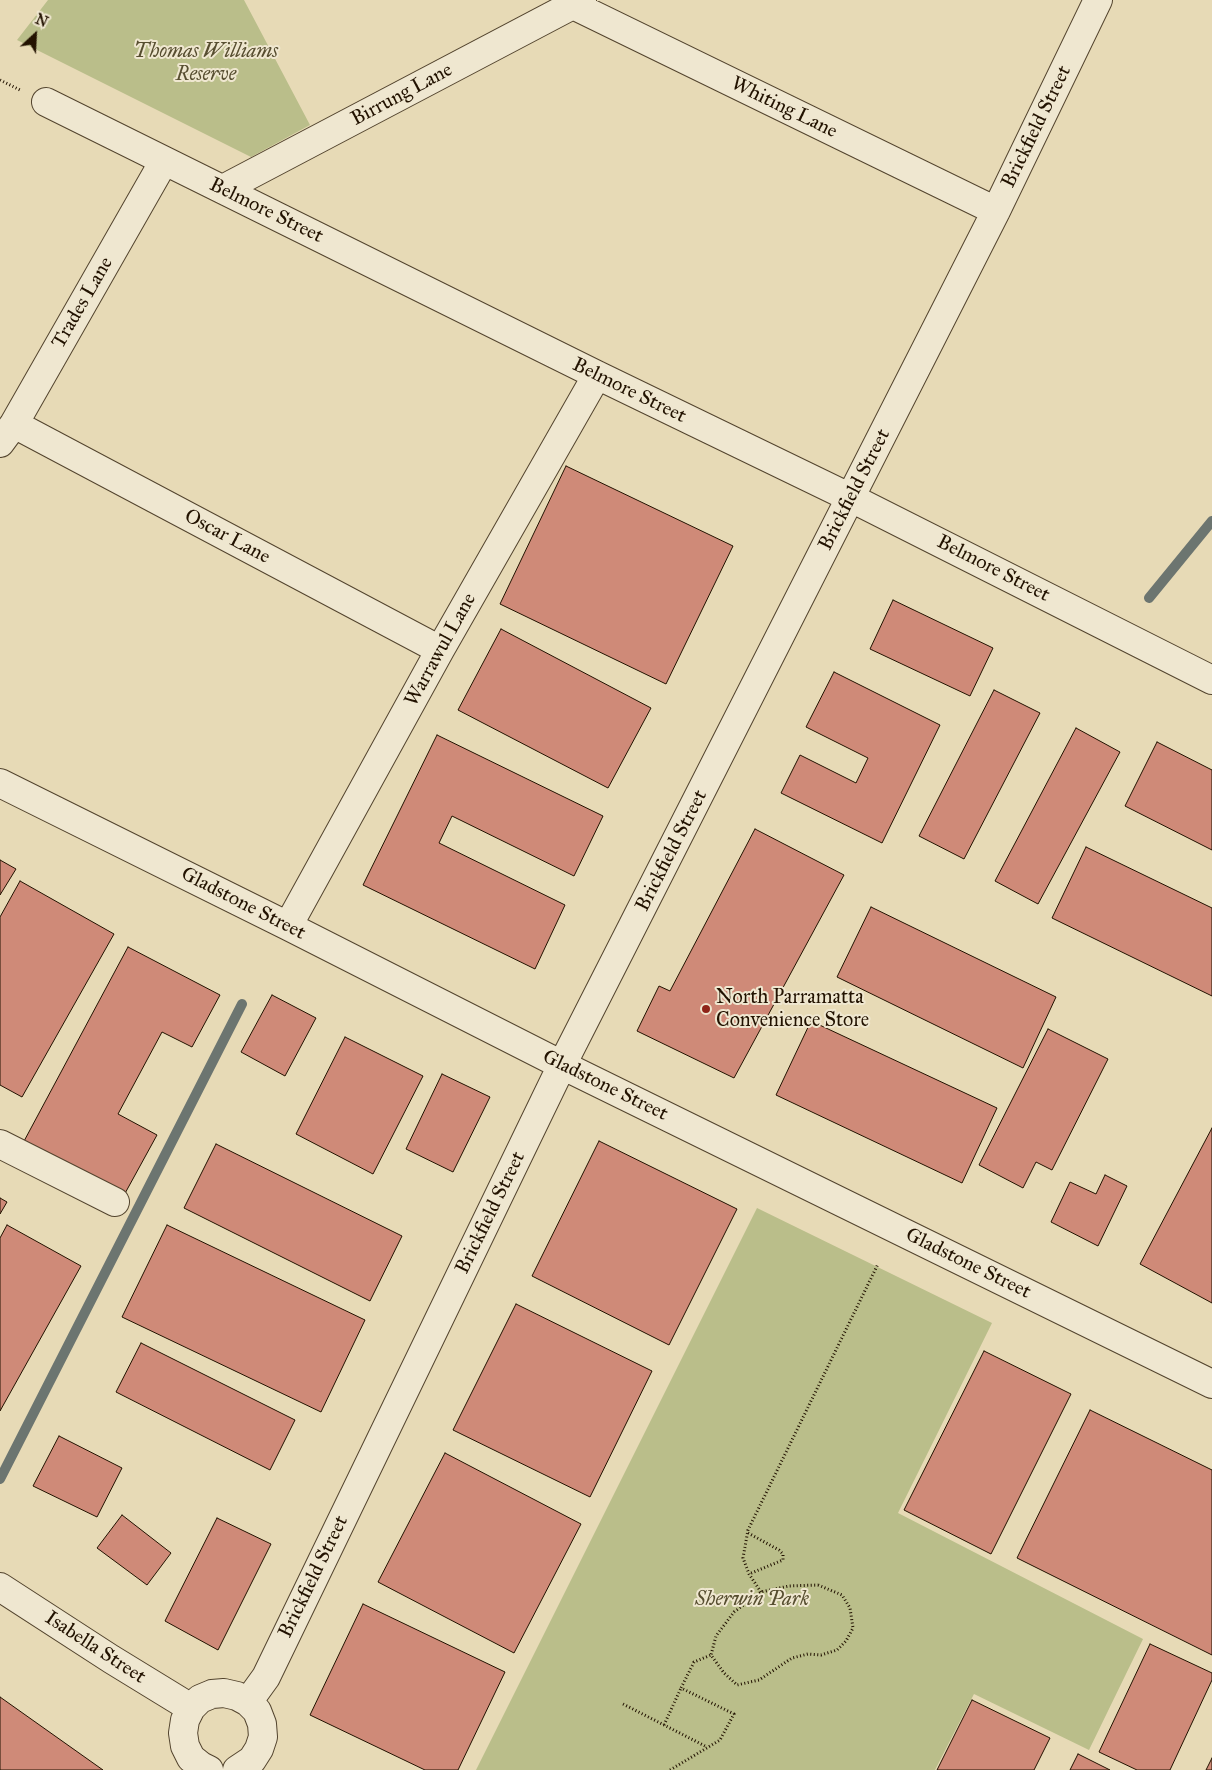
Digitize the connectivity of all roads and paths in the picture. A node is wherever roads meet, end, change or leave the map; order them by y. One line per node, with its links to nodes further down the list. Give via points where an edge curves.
1 (1098, 0): 6 (street, Brickfield Street)
2 (577, 2): 5 (street, Birrung Lane); 6 (street, Whiting Lane)
3 (46, 102): 4 (street, Belmore Street)
4 (164, 161): 5 (street, Belmore Street); 8 (street, Trades Lane)
5 (223, 190): 7 (street, Belmore Street)
6 (996, 211): 9 (street, Brickfield Street)
7 (597, 376): 9 (street, Belmore Street); 10 (street, Warrawul Lane)
8 (7, 434): 10 (street, Oscar Lane)
9 (851, 498): 11 (street, Belmore Street); 14 (street, Brickfield Street)
10 (440, 650): 13 (street, Warrawul Lane)
11 (1212, 680)
12 (0, 783): 13 (street, Gladstone Street)
13 (288, 926): 14 (street, Gladstone Street)
14 (562, 1065): 18 (street, Gladstone Street); 25 (street, Brickfield Street, via 266,1677)
15 (0, 1144): 16 (street)
16 (115, 1202)
17 (878, 1264): 19 (path)
18 (1212, 1384)
19 (748, 1533): 20 (path, via 743,1558); 20 (path, via 779,1550 784,1560)
20 (749, 1574): 22 (path)
21 (0, 1587): 27 (street, Isabella Street)
22 (760, 1592): 23 (path, via 734,1612 716,1636); 23 (path, via 818,1584 842,1596 850,1608 852,1628 846,1641 837,1650 792,1658 760,1680 737,1685)
23 (711, 1655): 24 (path, via 694,1662)
24 (681, 1688): 28 (path); 29 (path, via 734,1714 720,1740)
25 (248, 1702): 27 (street, via 237,1696 218,1693 200,1700); 30 (street, via 257,1712 263,1737)
26 (623, 1704): 28 (path)
27 (191, 1708): 31 (street, via 185,1720 185,1746 191,1758)
28 (664, 1725): 29 (path)
29 (707, 1747): 32 (path)
30 (252, 1767)
31 (203, 1769)
32 (670, 1770)

